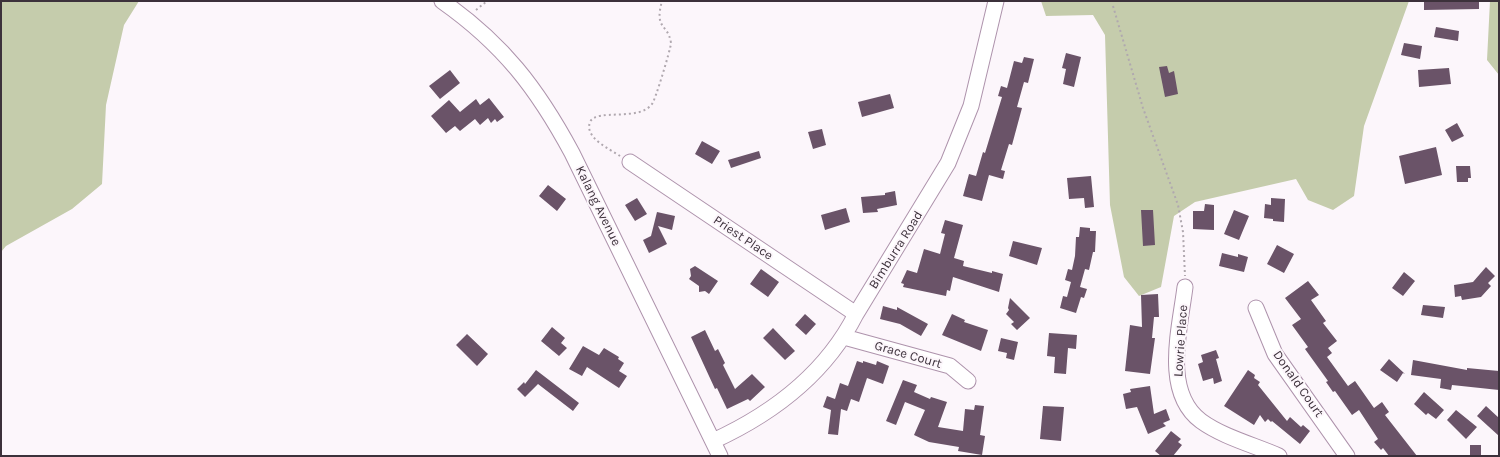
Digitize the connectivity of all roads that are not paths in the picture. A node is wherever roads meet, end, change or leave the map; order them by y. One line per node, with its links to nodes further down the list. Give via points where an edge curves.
1 (442, 1): 9 (street, Kalang Avenue, via 466,18 515,65 549,111 576,160)
2 (996, 1): 6 (street, Bimburra Road, via 971,106 948,163)
3 (630, 162): 6 (street, Priest Place)
4 (1185, 287): 11 (street, Lowrie Place, via 1176,374 1184,400 1200,420 1208,425)
5 (1256, 308): 12 (street, Donald Court, via 1275,354)
6 (856, 314): 7 (street, Bimburra Road)
7 (844, 337): 8 (street, Grace Court, via 950,366); 9 (street, Bimburra Road, via 808,379 785,398)
8 (968, 381)
9 (713, 441): 10 (street, Kalang Avenue)
10 (720, 456)
11 (1279, 456)
12 (1347, 456)

